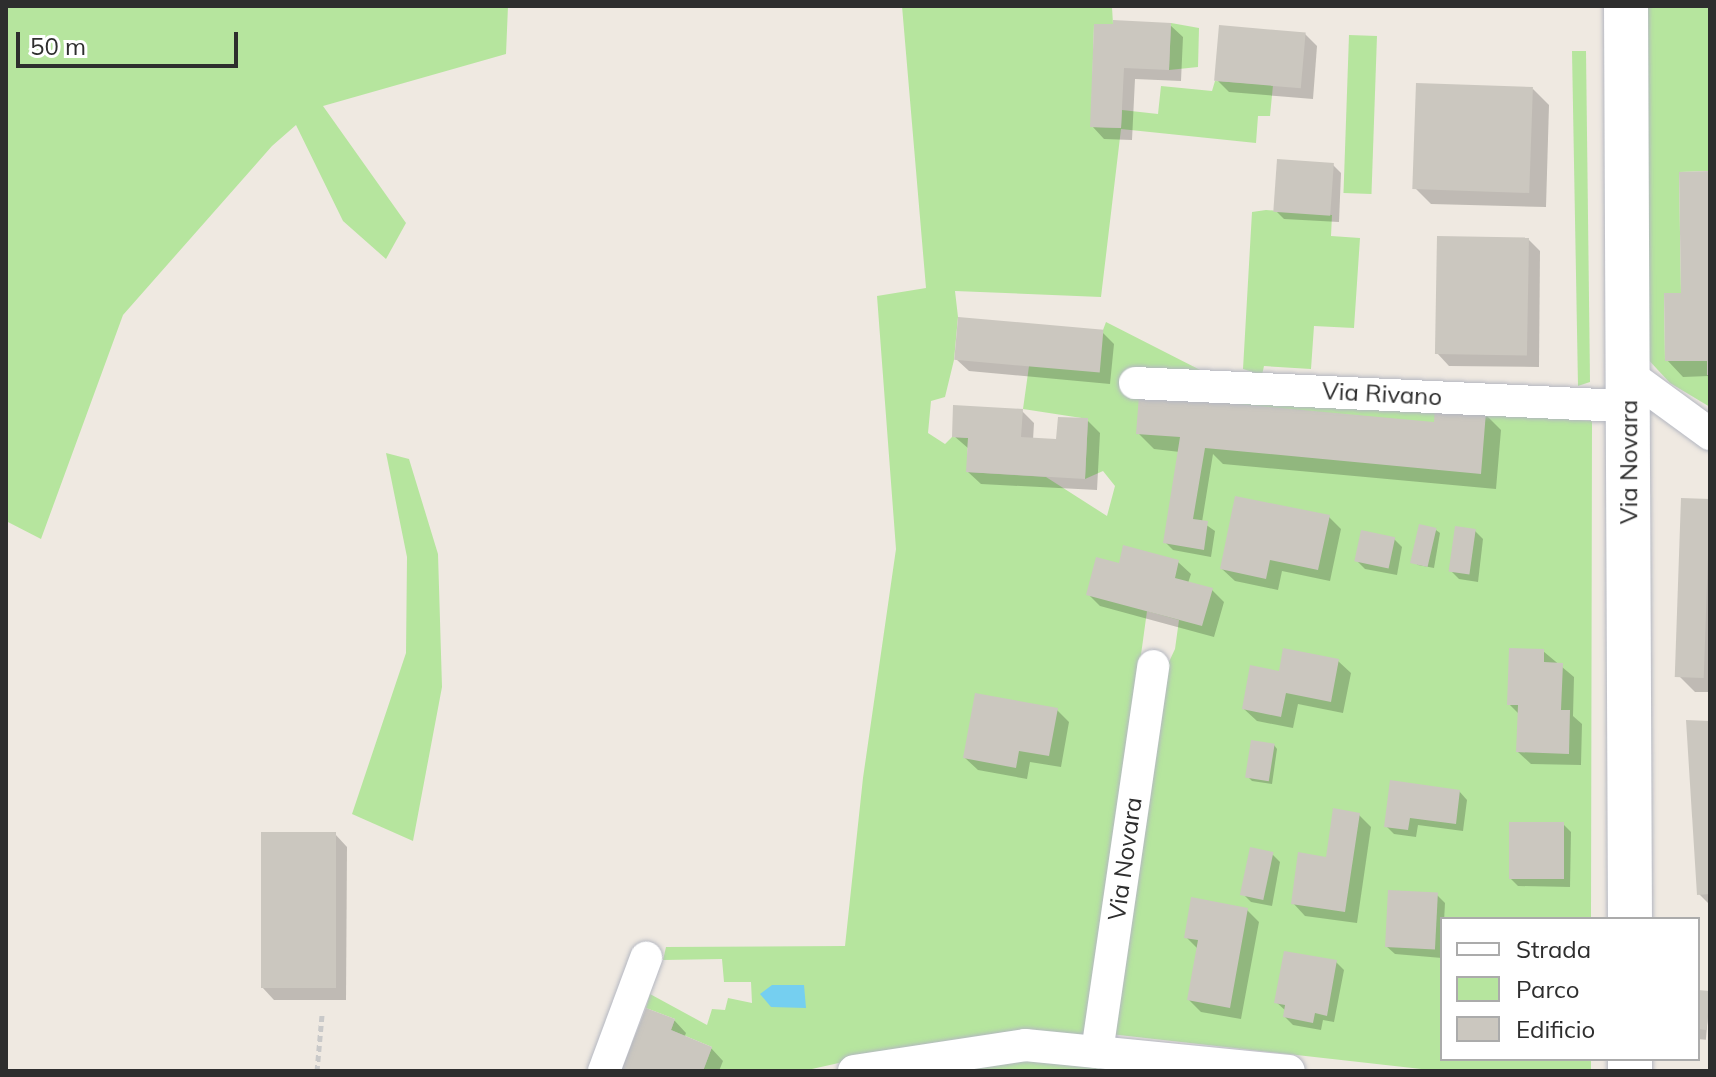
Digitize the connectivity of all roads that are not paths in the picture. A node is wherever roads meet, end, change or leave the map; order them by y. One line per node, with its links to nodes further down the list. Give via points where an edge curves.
1 (1626, 6): 3 (main road, Via Novara)
2 (1135, 383): 3 (street, Via Rivano)
3 (1629, 390): 4 (street); 6 (main road, Via Novara)
4 (1710, 434)
5 (1153, 666): 8 (street, Via Novara)
6 (1630, 917)
7 (646, 958): 9 (street)
8 (1097, 1052): 10 (street, via 1025,1045); 11 (street)
9 (604, 1071)
10 (854, 1071)
11 (1289, 1071)

